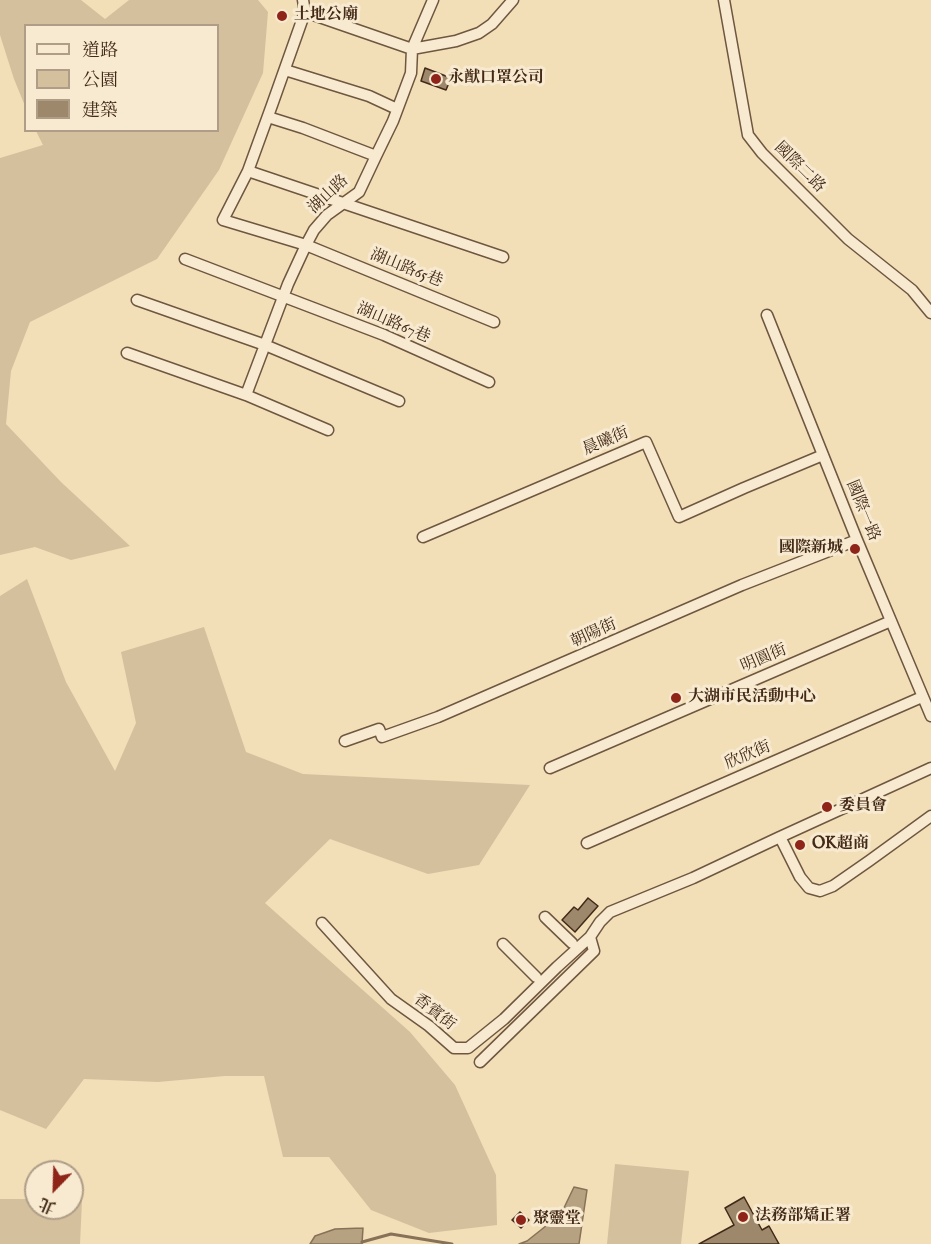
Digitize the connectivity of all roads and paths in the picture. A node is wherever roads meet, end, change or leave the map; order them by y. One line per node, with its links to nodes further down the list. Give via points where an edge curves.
1 (303, 0): 5 (street)
2 (433, 0): 6 (street, 湖山路)
3 (513, 0): 6 (street, via 479,33)
4 (724, 0): 18 (street, 國際二路, via 748,135 831,222 912,290)
5 (305, 12): 6 (street); 7 (street)
6 (412, 49): 8 (street, 湖山路, via 411,73)
7 (285, 70): 8 (street, via 369,96); 9 (street)
8 (397, 110): 10 (street, 湖山路)
9 (268, 117): 10 (street); 11 (street)
10 (376, 156): 12 (street, 湖山路, via 359,192)
11 (248, 171): 12 (street); 13 (street, 湖山路65巷, via 223,219)
12 (343, 203): 13 (street, 湖山路, via 327,215); 14 (street)
13 (306, 245): 16 (street, 湖山路); 20 (street, 湖山路65巷)
14 (503, 257)
15 (185, 259): 16 (street, 湖山路67巷)
16 (283, 296): 21 (street, 湖山路); 23 (street, 湖山路67巷)
17 (137, 300): 21 (street)
18 (931, 313)
19 (767, 315): 27 (street, 國際一路)
20 (494, 322)
21 (265, 345): 24 (street, 湖山路); 25 (street)
22 (127, 353): 24 (street)
23 (489, 382)
24 (246, 395): 26 (street)
25 (399, 401)
26 (328, 430)
27 (823, 455): 28 (street, 晨曦街, via 679,517 646,442); 29 (street, 國際一路)
28 (423, 537)
29 (857, 540): 30 (street, 國際一路); 33 (street, 朝陽街, via 742,585 438,717 382,737 379,729)
30 (891, 621): 31 (street, 國際一路); 34 (street, 明圓街)
31 (922, 697): 32 (street, 國際一路); 38 (street, 欣欣街)
32 (931, 716)
33 (345, 741)
34 (550, 768)
35 (931, 768): 37 (street)
36 (931, 816): 37 (street, via 833,886 820,891 809,888 800,877)
37 (780, 837): 41 (street, 香賓街, via 610,912)
38 (587, 843)
39 (545, 917): 42 (street)
40 (322, 923): 41 (street, 香賓街, via 391,999 454,1048 468,1048 510,1014)
41 (591, 937): 45 (street, 香賓街, via 594,951)
42 (572, 942)
43 (503, 944): 44 (street)
44 (536, 977)
45 (480, 1062)

